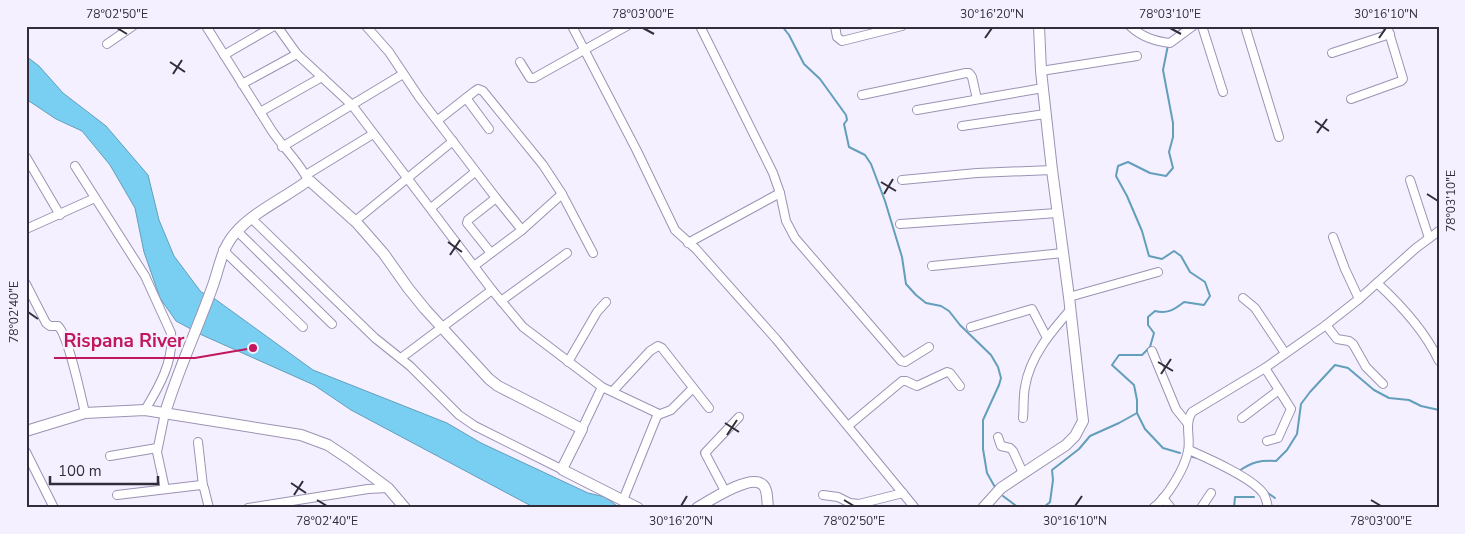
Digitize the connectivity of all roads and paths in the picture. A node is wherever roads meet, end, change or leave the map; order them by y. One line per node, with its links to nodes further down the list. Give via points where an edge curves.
1 (133, 26): 16 (street)
2 (206, 26): 20 (street)
3 (276, 26): 19 (street); 20 (street)
4 (366, 26): 24 (street)
5 (572, 26): 17 (street)
6 (627, 26): 17 (street)
7 (700, 26): 52 (street)
8 (835, 26): 9 (street, via 838,37 844,40)
9 (902, 26)
10 (1038, 26): 23 (main road)
11 (1130, 26): 12 (street, via 1150,39 1168,43)
12 (1192, 26)
13 (1202, 26): 28 (street)
14 (1245, 26): 41 (street)
15 (1389, 30): 18 (street); 32 (street, via 1402,80)
16 (107, 44)
17 (583, 49): 22 (street, via 532,79); 68 (street, via 675,230)
18 (1332, 53)
19 (297, 54): 25 (street); 26 (street)
20 (224, 55): 26 (street)
21 (1137, 56): 23 (street)
22 (520, 62)
23 (1041, 71): 27 (main road)
24 (403, 74): 33 (street); 37 (street)
25 (322, 76): 33 (street); 35 (street)
26 (242, 84): 35 (street)
27 (1042, 88): 31 (street); 36 (main road)
28 (1223, 92)
29 (862, 95): 31 (street, via 969,73)
30 (466, 98): 37 (street); 39 (street); 53 (street, via 478,89 488,96)
31 (977, 99): 34 (street)
32 (1351, 99)
33 (352, 105): 40 (street); 43 (street)
34 (917, 110)
35 (260, 112): 43 (street)
36 (1045, 114): 38 (street); 46 (main road)
37 (438, 120): 42 (street)
38 (962, 126)
39 (489, 128)
40 (372, 134): 48 (street); 49 (street)
41 (1279, 137)
42 (453, 141): 47 (street); 48 (street)
43 (282, 147): 49 (street)
44 (26, 156): 58 (street)
45 (75, 166): 54 (street)
46 (1052, 170): 50 (street, via 977,172); 57 (main road)
47 (476, 172): 55 (street); 56 (street)
48 (407, 177): 56 (street); 60 (street)
49 (307, 178): 59 (main road); 60 (main road)
50 (902, 180)
51 (1410, 180): 67 (street)
52 (780, 193): 68 (street); 93 (street, via 786,221 795,238 901,361 905,362)
53 (562, 194): 63 (street); 72 (street)
54 (96, 198): 58 (street); 107 (street, via 145,276 171,333 164,376)
55 (496, 198): 63 (street); 70 (street, via 467,223)
56 (431, 208): 74 (street)
57 (1057, 213): 61 (street); 73 (main road)
58 (60, 215): 62 (street)
59 (251, 218): 64 (main road); 96 (street, via 375,338)
60 (355, 221): 89 (main road)
61 (900, 224)
62 (26, 229)
63 (522, 230): 70 (street)
64 (237, 231): 69 (main road); 86 (street)
65 (1439, 231): 67 (street)
66 (1333, 236): 82 (street)
67 (1429, 238): 77 (street)
68 (688, 243): 115 (street, via 776,339)
69 (223, 250): 88 (street); 109 (main road)
70 (490, 253): 74 (street)
71 (567, 253): 83 (street)
72 (593, 253)
73 (1063, 253): 75 (street); 80 (main road)
74 (474, 266): 79 (street)
75 (932, 266)
76 (1158, 272): 80 (street)
77 (1377, 283): 82 (street); 92 (street)
78 (26, 284): 108 (street, via 46,324 62,329)
79 (492, 290): 83 (street); 89 (street)
80 (1069, 297): 85 (main road)
81 (1243, 298): 95 (street, via 1255,308)
82 (1359, 299): 87 (street)
83 (501, 301): 98 (street, via 523,327)
84 (606, 302): 98 (street, via 593,317)
85 (1071, 309): 91 (street); 126 (main road, via 1083,422 1066,445)
86 (332, 324)
87 (1326, 325): 95 (street); 100 (street, via 1337,339 1353,344 1366,367)
88 (303, 327)
89 (441, 327): 96 (street); 117 (main road, via 498,386)
90 (971, 327): 91 (street, via 1032,309)
91 (1047, 338): 112 (street, via 1026,383)
92 (1435, 345): 97 (street)
93 (929, 347)
94 (1152, 351): 114 (street, via 1176,409)
95 (1285, 353): 99 (street)
96 (401, 358): 125 (street, via 465,420)
97 (1439, 361)
98 (568, 362): 102 (street)
99 (1264, 368): 104 (street); 114 (street, via 1192,412)
100 (1383, 384)
101 (960, 386): 115 (street, via 947,372 917,386 902,381)
102 (602, 387): 105 (street); 117 (street)
103 (693, 388): 105 (street, via 662,348 656,346); 106 (street); 110 (street, via 669,411)
104 (1279, 390): 113 (street); 119 (street, via 1290,410 1278,438)
105 (613, 391): 110 (street)
106 (709, 408)
107 (145, 410): 108 (main road); 109 (main road)
108 (85, 413): 116 (main road)
109 (165, 413): 121 (street); 128 (main road, via 301,435 328,445)
110 (658, 415): 136 (street)
111 (739, 417): 130 (street, via 705,453)
112 (1023, 418)
113 (1242, 418)
114 (1188, 424): 122 (street)
115 (848, 426): 131 (street)
116 (26, 430)
117 (582, 430): 125 (main road)
118 (998, 437): 126 (street, via 1001,446 1013,450)
119 (1267, 441)
120 (198, 442): 127 (street)
121 (157, 448): 124 (street); 129 (street)
122 (1188, 450): 135 (street); 150 (street, via 1224,466 1252,484 1262,492)
123 (26, 452): 138 (street)
124 (110, 456)
125 (563, 470): 136 (main road)
126 (1023, 474): 146 (main road, via 1001,488)
127 (203, 486): 129 (street); 139 (street)
128 (388, 488): 137 (street); 141 (main road)
129 (165, 489): 133 (street)
130 (726, 491): 143 (main road); 144 (main road, via 743,484 761,483 766,491)
131 (903, 493): 134 (street, via 853,504); 145 (street)
132 (1211, 493): 149 (street)
133 (118, 495)
134 (823, 495)
135 (1164, 498): 147 (street); 148 (street)
136 (623, 500): 142 (main road)
137 (269, 506): 140 (street)
138 (54, 508)
139 (209, 508)
140 (248, 508)
141 (405, 508)
142 (638, 508)
143 (697, 508)
144 (768, 508)
145 (915, 508)
146 (983, 508)
147 (1152, 508)
148 (1171, 508)
149 (1201, 508)
150 (1268, 508)

